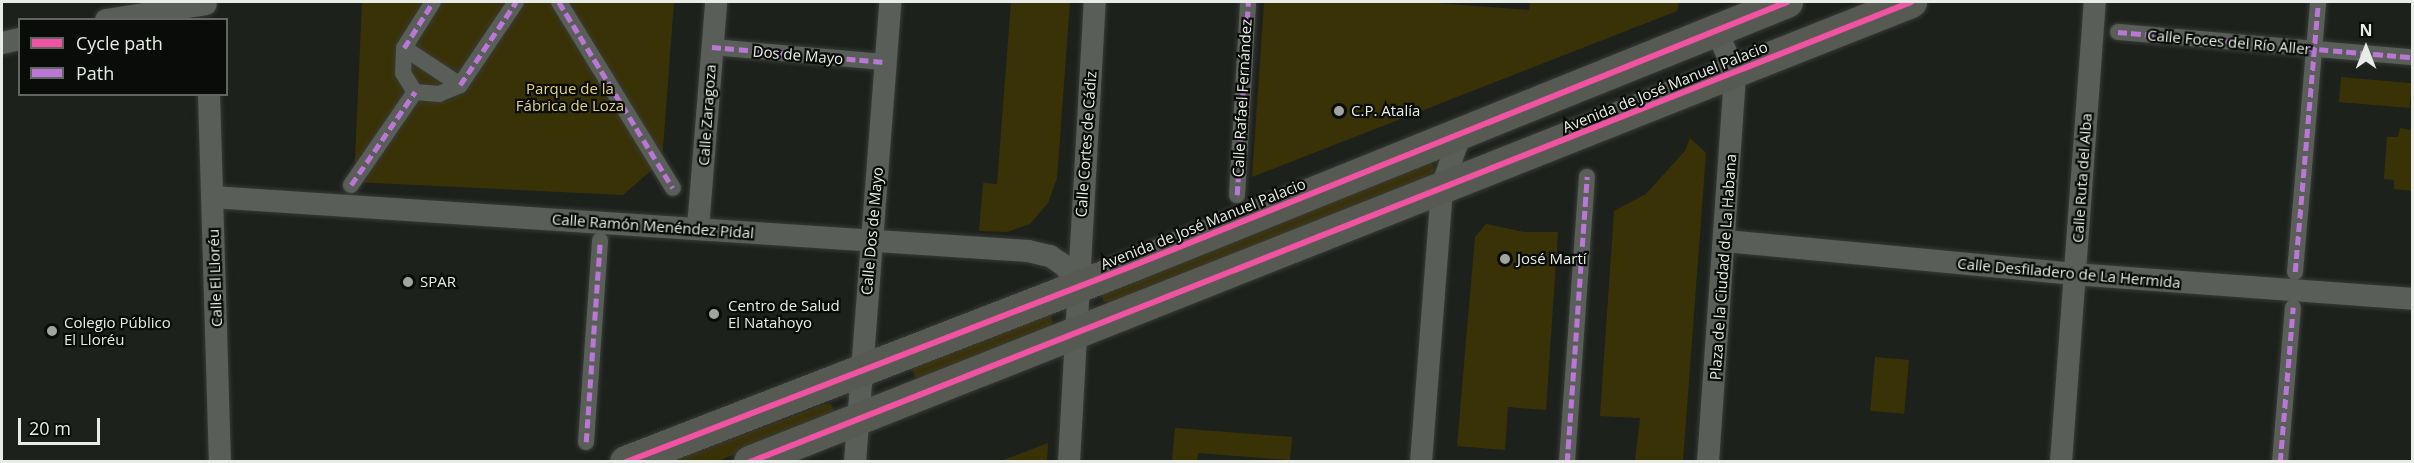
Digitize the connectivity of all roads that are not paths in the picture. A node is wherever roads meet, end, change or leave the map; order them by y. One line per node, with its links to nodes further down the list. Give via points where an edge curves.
1 (433, 2): 21 (street)
2 (516, 2): 26 (street)
3 (559, 2): 33 (street)
4 (716, 2): 20 (street, Calle Zaragoza)
5 (890, 2): 24 (street, Calle Dos de Mayo)
6 (1095, 2): 42 (street, Calle Cortes de Cádiz)
7 (1248, 2): 34 (street, Calle Rafael Fernández)
8 (1787, 2): 15 (main road, Avenida de José Manuel Palacio)
9 (1881, 2): 18 (street, Avenida de José Manuel Palacio)
10 (1911, 2): 18 (main road, Avenida de José Manuel Palacio)
11 (2096, 2): 41 (street, Calle Ruta del Alba)
12 (2318, 2): 22 (street)
13 (206, 8): 14 (street)
14 (123, 18)
15 (1716, 30): 25 (street, Avenida de José Manuel Palacio); 29 (main road, Avenida de José Manuel Palacio)
16 (2118, 32): 22 (street, Calle Foces del Río Aller)
17 (18, 39): 19 (street)
18 (1818, 39): 25 (main road, Avenida de José Manuel Palacio)
19 (2, 43)
20 (712, 47): 24 (street, Dos de Mayo); 36 (street, Calle Zaragoza)
21 (404, 48): 26 (street); 27 (street, via 404,73)
22 (2314, 49): 23 (street, Calle Foces del Río Aller); 40 (street)
23 (2412, 57)
24 (884, 62): 37 (street, Calle Dos de Mayo)
25 (1735, 72): 32 (main road, Avenida de José Manuel Palacio); 39 (street, Plaza de la Ciudad de La Habana)
26 (460, 85): 27 (street, via 440,94)
27 (415, 92): 31 (street)
28 (209, 96): 35 (street, Calle El Lloréu)
29 (1461, 134): 32 (street); 42 (main road, Avenida de José Manuel Palacio)
30 (1587, 177): 55 (street)
31 (351, 185)
32 (1442, 186): 45 (main road, Avenida de José Manuel Palacio); 54 (street)
33 (673, 188)
34 (1237, 195)
35 (212, 197): 36 (street, Calle Ramón Menéndez Pidal); 50 (street, Calle El Lloréu)
36 (698, 228): 37 (street, Calle Ramón Menéndez Pidal)
37 (871, 239): 42 (street, Calle Ramón Menéndez Pidal, via 1050,256 1065,266); 46 (street, Calle Dos de Mayo)
38 (600, 240): 48 (street)
39 (1726, 241): 41 (street, Calle Desfiladero de La Hermida); 56 (street, Plaza de la Ciudad de La Habana)
40 (2295, 272)
41 (2074, 274): 43 (street, Calle Desfiladero de La Hermida); 57 (street, Calle Ruta del Alba)
42 (1079, 286): 45 (street, Calle Cortes de Cádiz); 46 (main road, Avenida de José Manuel Palacio)
43 (2412, 299)
44 (2293, 308): 58 (street)
45 (1078, 331): 47 (main road, Avenida de José Manuel Palacio); 53 (street, Calle Cortes de Cádiz)
46 (861, 372): 47 (street, Calle Dos de Mayo); 51 (main road, Avenida de José Manuel Palacio)
47 (857, 419): 49 (main road, Avenida de José Manuel Palacio); 52 (street, Calle Dos de Mayo)
48 (586, 442)
49 (759, 460)
50 (220, 462)
51 (626, 462)
52 (855, 462)
53 (1069, 462)
54 (1421, 462)
55 (1567, 462)
56 (1708, 462)
57 (2061, 462)
58 (2280, 462)

